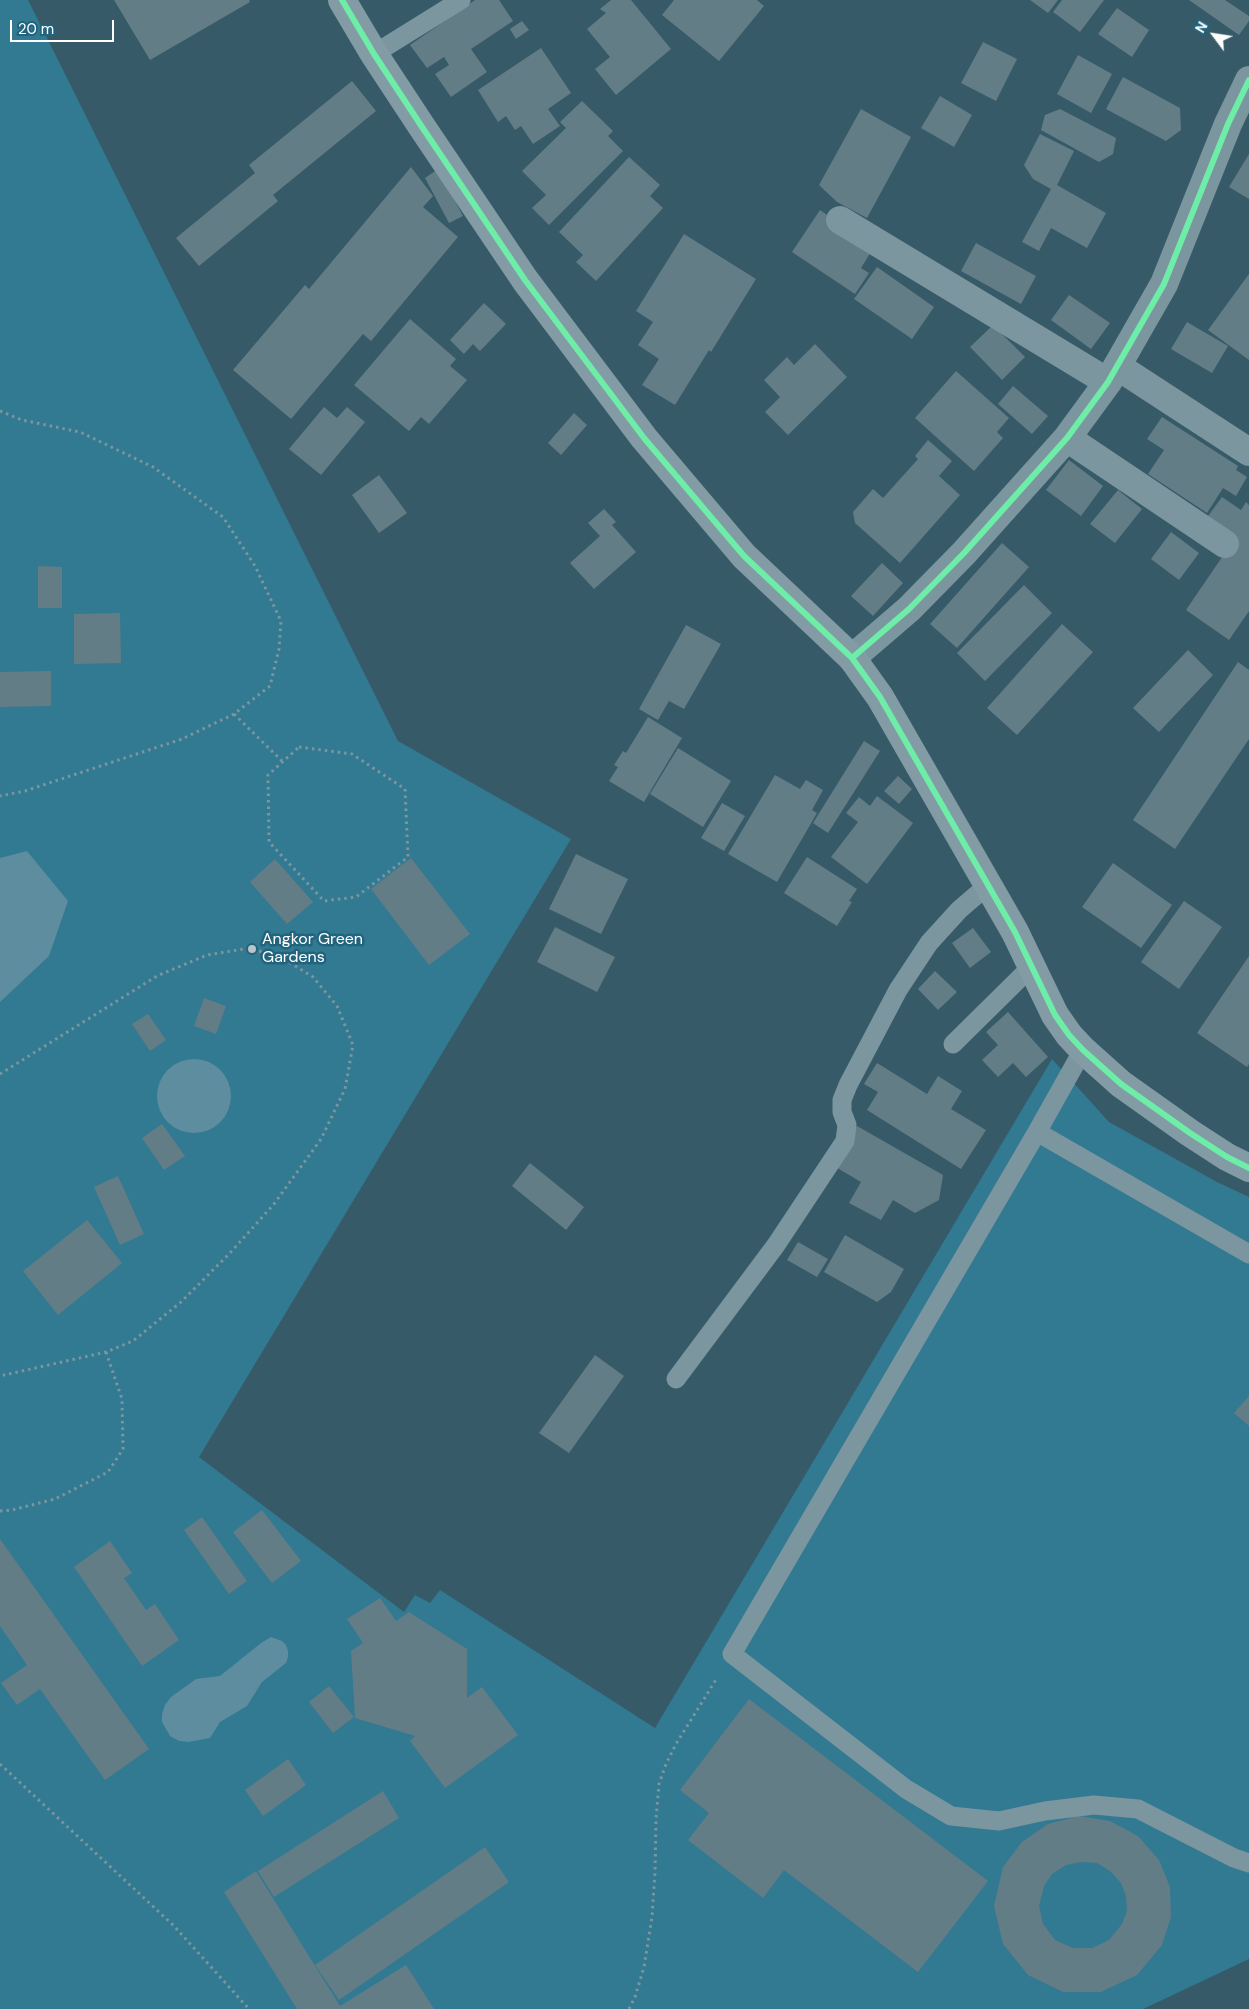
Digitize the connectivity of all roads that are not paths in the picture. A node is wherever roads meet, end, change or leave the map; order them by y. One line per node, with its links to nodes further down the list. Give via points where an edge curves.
1 (342, 0): 3 (street)
2 (461, 0): 3 (lane)
3 (374, 54): 10 (street, via 525,280 644,438 744,556)
4 (1249, 80): 6 (street, via 1164,284)
5 (840, 220): 6 (street)
6 (1113, 374): 7 (street); 8 (street)
7 (1067, 438): 9 (street); 10 (street, via 964,553 909,609)
8 (1249, 452)
9 (1224, 544)
10 (852, 658): 11 (street, via 902,733)
11 (988, 884): 12 (street); 18 (lane, via 929,943 898,990 842,1100 845,1141 776,1245)
12 (1032, 966): 13 (lane); 14 (street, via 1055,1015)
13 (954, 1044)
14 (1083, 1050): 15 (lane); 16 (street, via 1121,1084 1190,1133)
15 (1037, 1132): 17 (lane); 19 (lane, via 732,1654 906,1789 951,1816 999,1821 1045,1810 1094,1805 1138,1809)
16 (1249, 1168)
17 (1249, 1254)
18 (676, 1379)
19 (1249, 1863)

